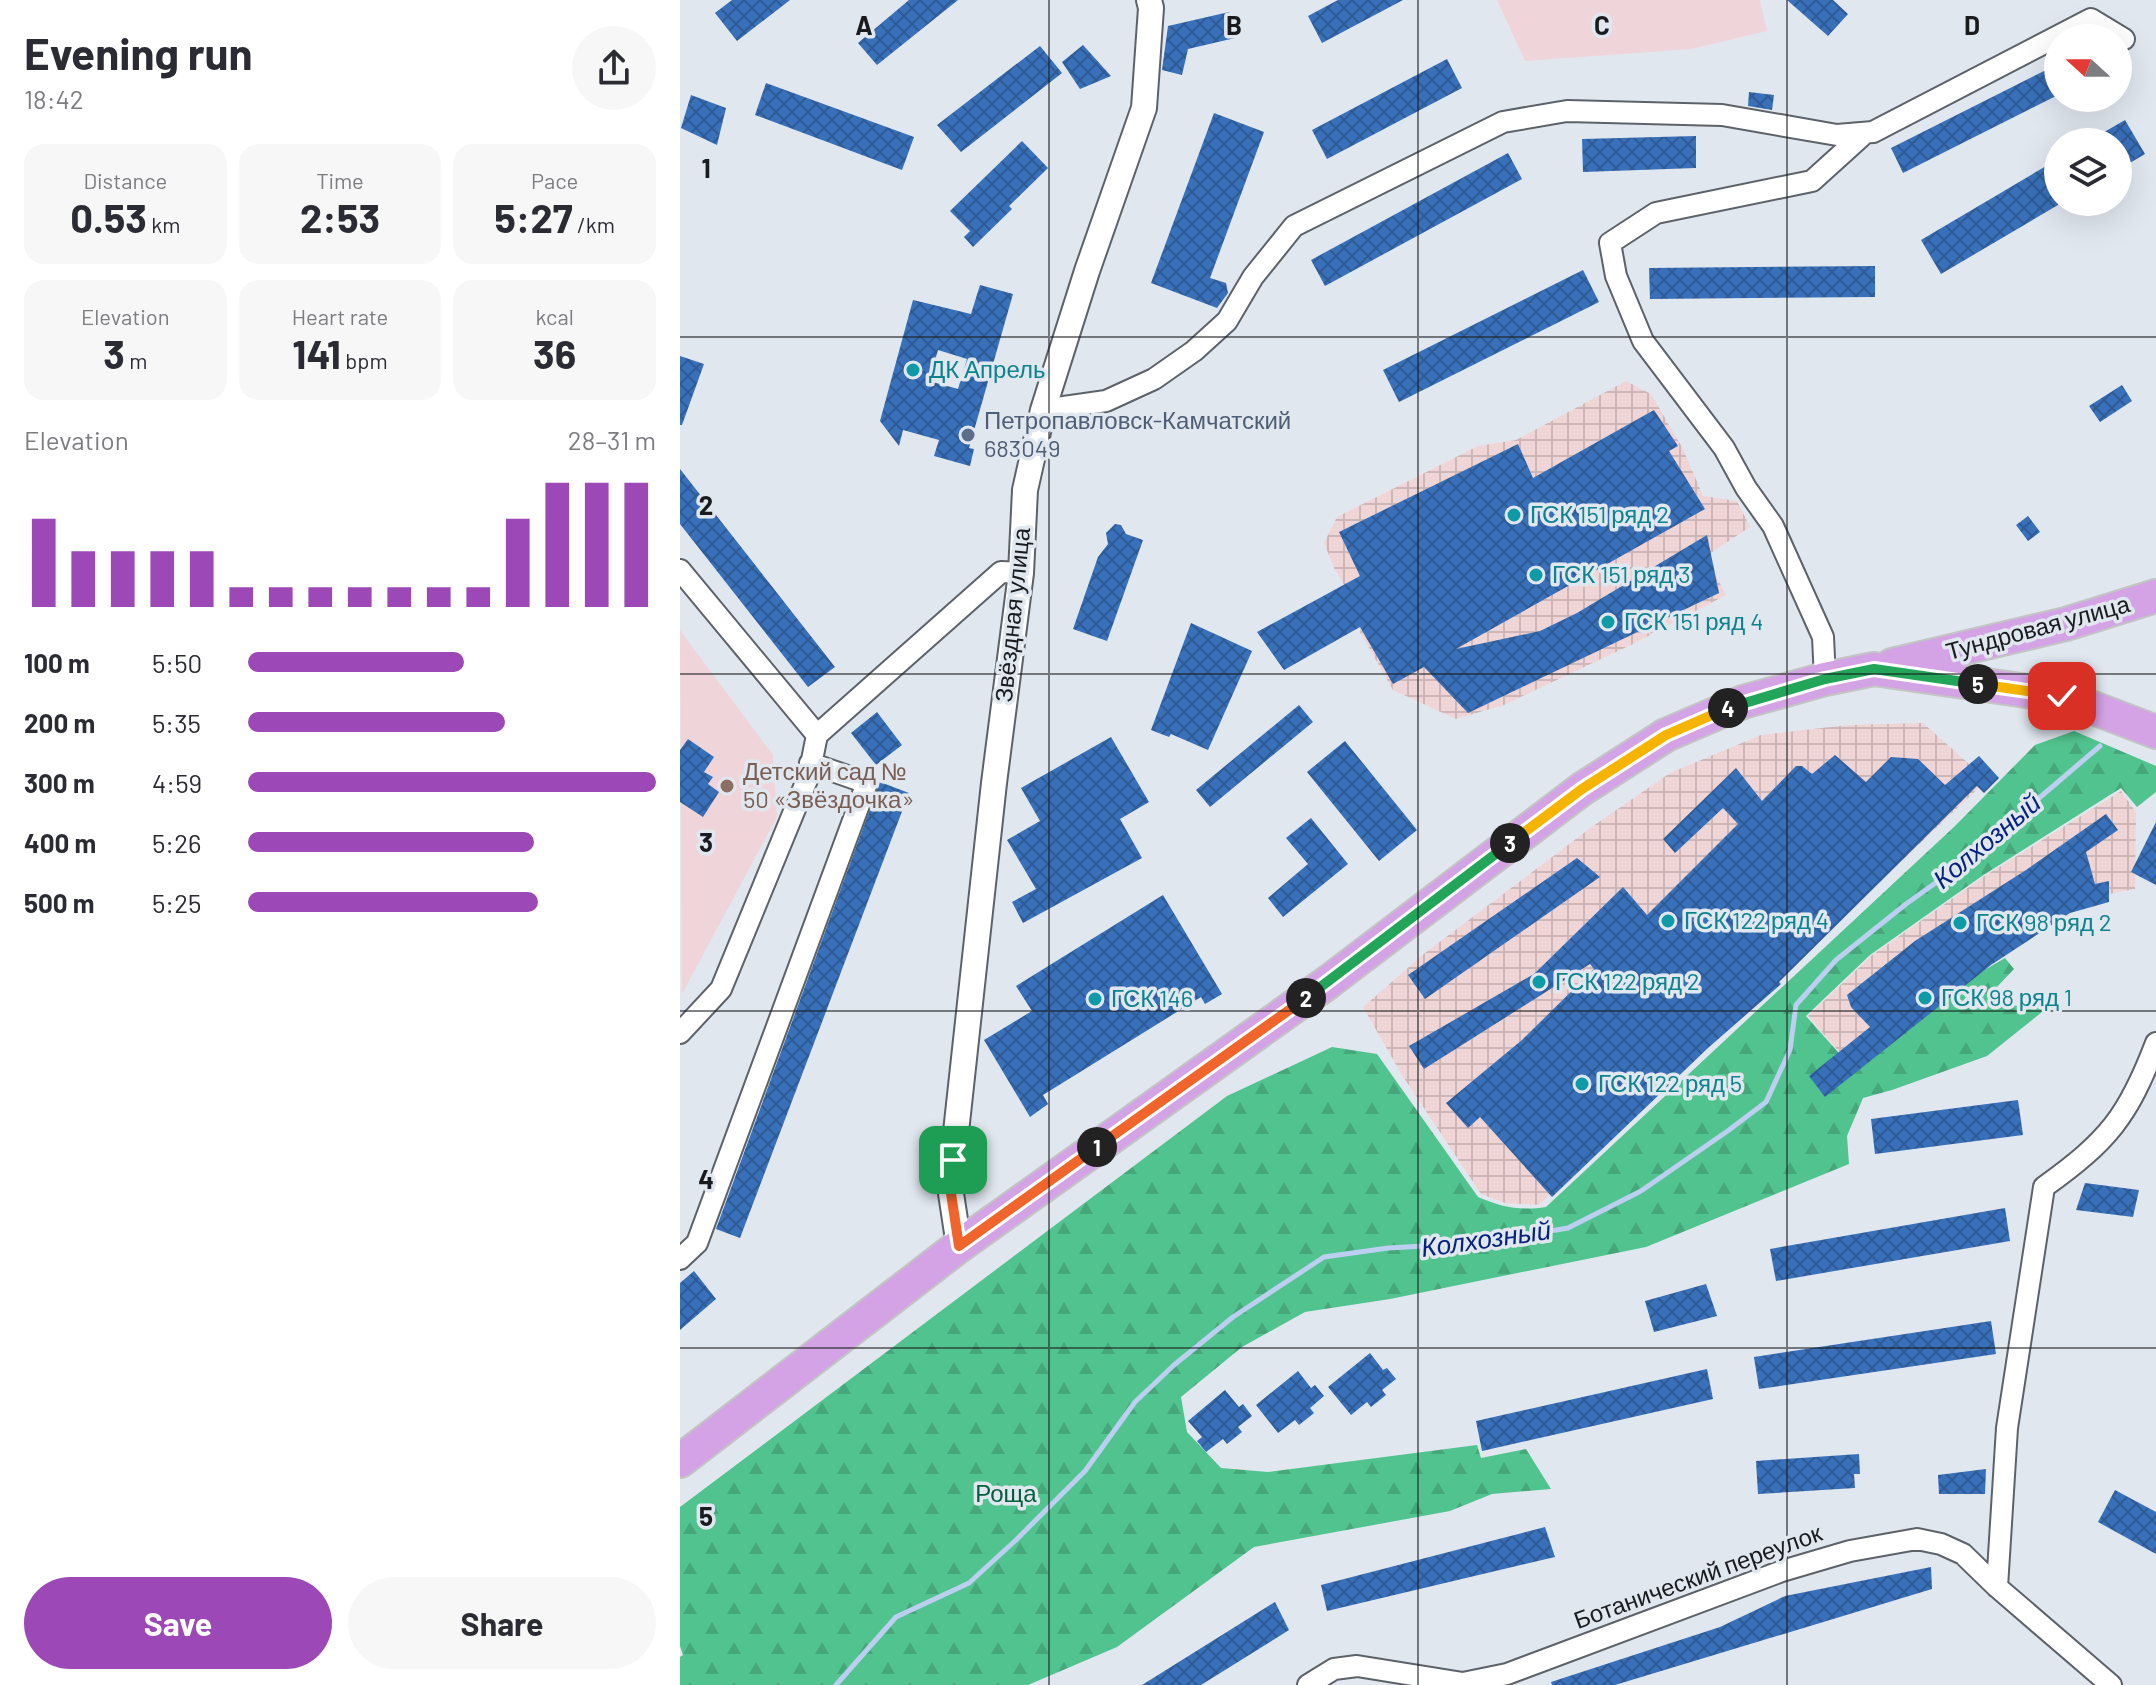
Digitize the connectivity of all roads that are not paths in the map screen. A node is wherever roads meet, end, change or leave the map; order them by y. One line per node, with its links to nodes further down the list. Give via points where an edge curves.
1 (1149, 0): 6 (street, Звёздная улица, via 1144,108)
2 (2081, 24): 3 (street, via 2091,19)
3 (2099, 24)
4 (2044, 43): 5 (street)
5 (1865, 133): 6 (street, via 1837,135 1722,115 1567,111 1503,122 1294,226 1253,277 1227,321 1154,379 1106,401); 11 (street, via 1812,181 1656,213 1610,243 1616,276 1643,341 1724,448 1773,526 1823,637)
6 (1043, 410): 8 (street, Звёздная улица, via 1025,490)
7 (680, 570): 13 (street)
8 (1021, 573): 13 (street, via 1001,572); 17 (street, Звёздная улица, via 950,1187)
9 (2156, 596): 10 (main road, Тундровая улица, via 2066,624)
10 (1874, 669): 11 (main road, Тундровая улица); 12 (main road, via 2062,696)
11 (1825, 679): 17 (main road, Тундровая улица, via 1743,702 1666,735 1582,789 1327,983)
12 (2156, 732)
13 (817, 735): 14 (street)
14 (810, 763): 15 (street, via 721,989); 18 (street, via 867,783 697,1243)
15 (680, 1033)
16 (2156, 1043): 20 (street, via 2144,1076 2113,1129 2044,1187 2007,1428)
17 (959, 1246): 19 (main road, Тундровая улица)
18 (680, 1259)
19 (680, 1461)
20 (1997, 1587): 21 (street, Ботанический переулок, via 1963,1554 1917,1539 1782,1571 1507,1674 1463,1683 1357,1666 1334,1669); 22 (street, Ботанический переулок)
21 (1308, 1685)
22 (2111, 1685)

